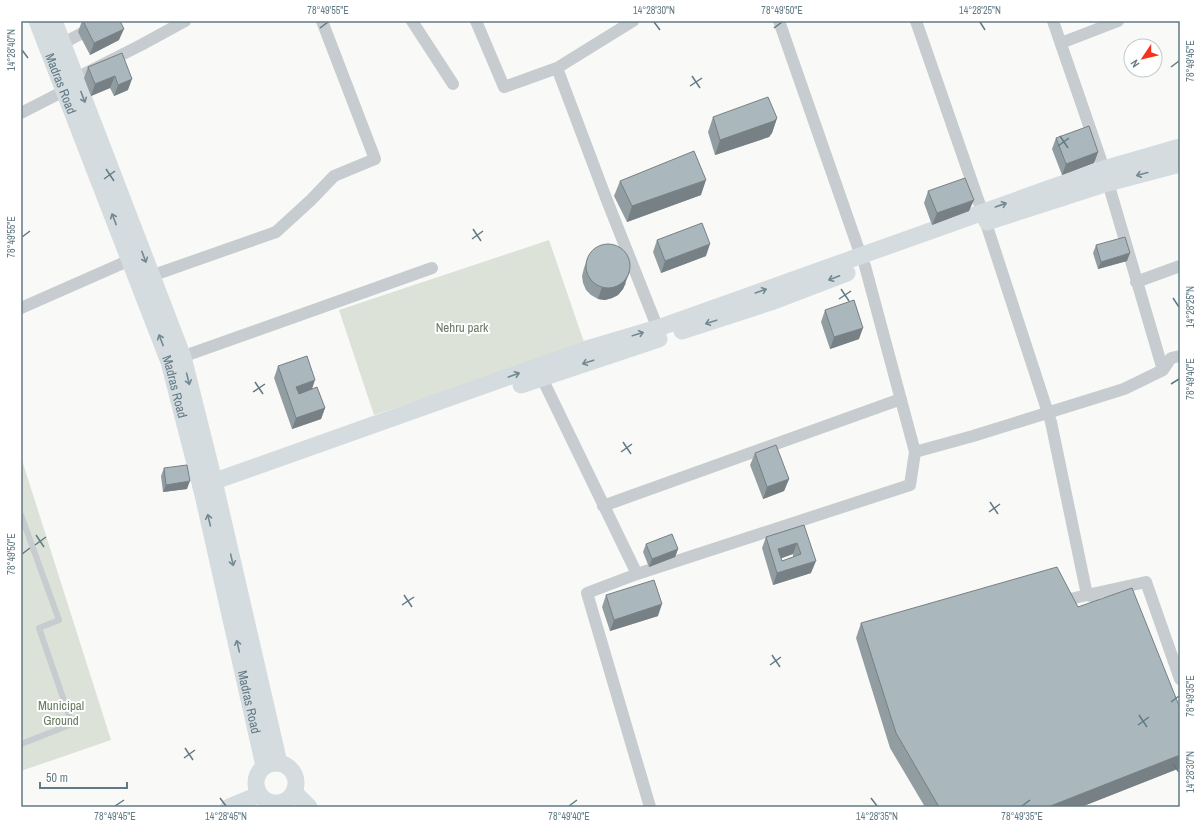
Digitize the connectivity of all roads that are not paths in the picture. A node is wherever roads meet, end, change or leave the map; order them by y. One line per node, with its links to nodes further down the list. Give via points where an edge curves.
1 (37, 21): 16 (main road, Madras Road)
2 (54, 21): 14 (main road)
3 (104, 21): 14 (street)
4 (185, 21): 16 (street)
5 (322, 21): 27 (street, via 375,159 334,176 276,232)
6 (412, 21): 17 (street)
7 (476, 21): 15 (street, via 504,87)
8 (633, 21): 15 (street)
9 (779, 21): 24 (street)
10 (916, 21): 22 (street)
11 (1053, 21): 13 (street)
12 (1118, 21): 13 (street)
13 (1061, 43): 21 (street)
14 (62, 44): 16 (main road)
15 (557, 68): 30 (street)
16 (70, 84): 18 (street); 23 (main road, Madras Road, one-way to 16); 27 (main road, one-way to 27)
17 (453, 84)
18 (21, 113)
19 (1180, 147): 21 (main road)
20 (1180, 164): 21 (main road, one-way to 21)
21 (1106, 176): 22 (main road); 28 (street)
22 (984, 217): 24 (main road); 36 (street)
23 (130, 260): 29 (street); 32 (main road, Madras Road, one-way to 23)
24 (863, 261): 30 (main road); 35 (street)
25 (1180, 266): 28 (street)
26 (432, 268): 32 (street)
27 (151, 276): 32 (main road)
28 (1136, 282): 33 (street)
29 (21, 308)
30 (660, 333): 34 (main road, via 587,349)
31 (1180, 356): 33 (street, via 1172,358)
32 (176, 359): 38 (main road, Madras Road)
33 (1162, 370): 36 (street, via 1124,389)
34 (540, 372): 38 (main road); 39 (street)
35 (901, 399): 37 (street); 39 (street)
36 (1047, 412): 37 (street); 42 (street)
37 (915, 452): 41 (street, via 910,486)
38 (209, 488): 47 (main road, Madras Road)
39 (603, 506): 41 (street)
40 (21, 515): 46 (lane, via 59,620 39,628 72,724)
41 (637, 574): 52 (street, via 588,593)
42 (1087, 595): 43 (street, via 1057,602); 44 (street); 45 (street, via 1146,582)
43 (1050, 601)
44 (1109, 601)
45 (1180, 679)
46 (21, 744)
47 (272, 765): 49 (main road, via 284,764 296,779); 49 (main road, via 260,771 257,777 257,790 266,800)
48 (253, 796): 50 (main road)
49 (285, 802): 51 (main road)
50 (229, 807)
51 (309, 807)
52 (650, 807)

